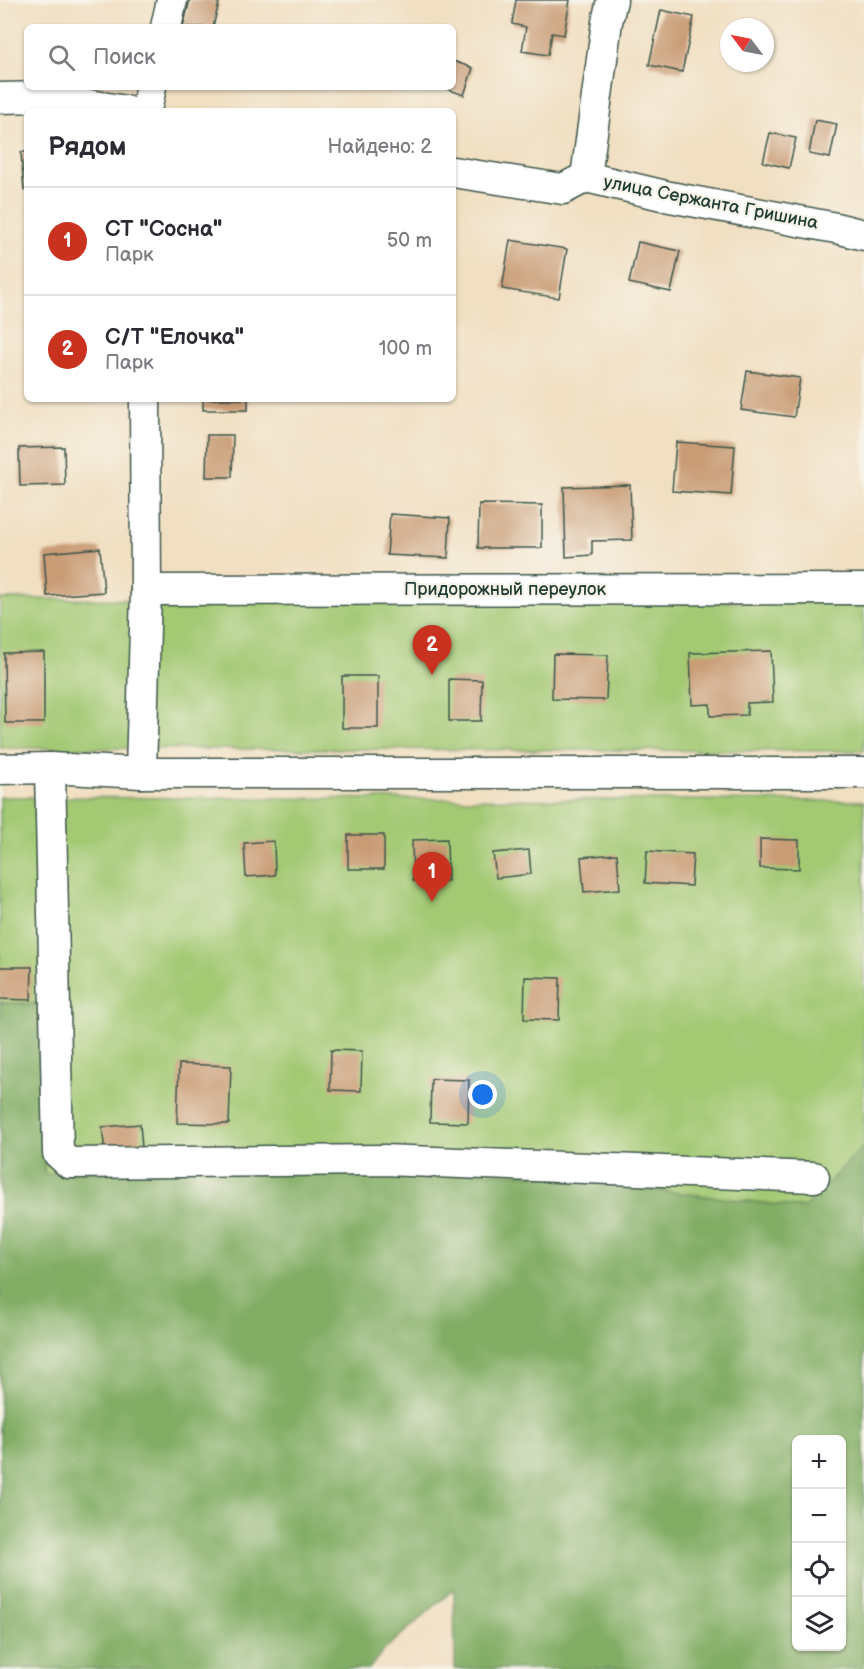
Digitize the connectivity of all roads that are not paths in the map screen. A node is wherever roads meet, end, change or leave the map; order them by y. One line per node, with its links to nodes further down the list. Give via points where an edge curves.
1 (172, 0): 3 (street)
2 (612, 0): 9 (street)
3 (167, 24)
4 (151, 90): 7 (street)
5 (0, 98): 6 (street, via 41,97)
6 (108, 108)
7 (147, 108)
8 (456, 172): 9 (street, улица Сержанта Гришина, via 563,189)
9 (586, 177): 10 (street, улица Сержанта Гришина)
10 (864, 235)
11 (146, 402): 13 (street)
12 (864, 589): 13 (street, Придорожный переулок)
13 (146, 590): 17 (street)
14 (50, 768): 15 (street); 17 (street); 18 (street, via 58,1153 69,1163 384,1160)
15 (0, 769)
16 (864, 772): 17 (street)
17 (141, 773)
18 (814, 1177)

